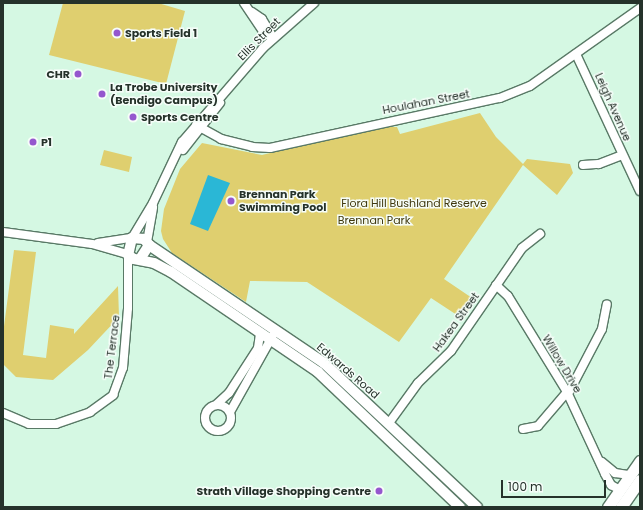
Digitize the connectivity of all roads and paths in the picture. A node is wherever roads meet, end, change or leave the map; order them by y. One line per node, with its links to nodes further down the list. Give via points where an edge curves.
1 (244, 3): 4 (street, via 265,34)
2 (314, 3): 4 (street, Ellis Street)
3 (640, 8): 5 (street, Houlahan Street)
4 (273, 37): 6 (street, Ellis Street)
5 (576, 54): 6 (street, Houlahan Street, via 530,86 509,96 276,146 245,146 221,139); 7 (street, Leigh Avenue)
6 (198, 126): 10 (street, Ellis Street, via 172,160)
7 (622, 155): 8 (street, via 599,164); 9 (street, Leigh Avenue)
8 (583, 165)
9 (640, 191)
10 (153, 203): 13 (street, Ellis Street); 15 (street, Ellis Street)
11 (3, 232): 14 (street)
12 (540, 234): 19 (street, Hakea Street, via 522,248)
13 (132, 238): 14 (street); 15 (street, Edwards Road); 16 (street)
14 (92, 244): 16 (street)
15 (148, 244): 17 (street); 21 (street, Edwards Road)
16 (128, 255): 17 (street, Edwards Road); 18 (street, The Terrace)
17 (139, 260): 18 (street, The Terrace); 22 (street, Edwards Road, via 171,272)
18 (128, 276): 27 (street, The Terrace, via 123,368 113,395 90,412 56,424 29,424)
19 (496, 285): 24 (street, Willow Drive, via 508,296); 28 (street, Hakea Street, via 451,351 418,383)
20 (607, 304): 24 (street, via 602,329)
21 (272, 328): 23 (street); 28 (street, Edwards Road, via 324,364)
22 (260, 333): 23 (street, Edwards Road); 25 (street, via 258,348 229,393)
23 (272, 341): 26 (street); 34 (street, Edwards Road, via 328,381)
24 (567, 393): 29 (street, via 538,426); 30 (street, Willow Drive)
25 (218, 404): 26 (street); 26 (street, via 209,408 206,415 211,428 225,429 230,423)
26 (230, 412)
27 (3, 413)
28 (389, 423): 35 (street, Edwards Road)
29 (523, 429)
30 (600, 461): 32 (street, Willow Drive, via 615,473); 33 (street, Willow Drive, via 612,485)
31 (640, 461): 32 (main road)
32 (637, 476): 33 (main road, via 627,488); 37 (main road)
33 (620, 490): 36 (main road)
34 (460, 507)
35 (477, 507)
36 (608, 507)
37 (621, 507)

